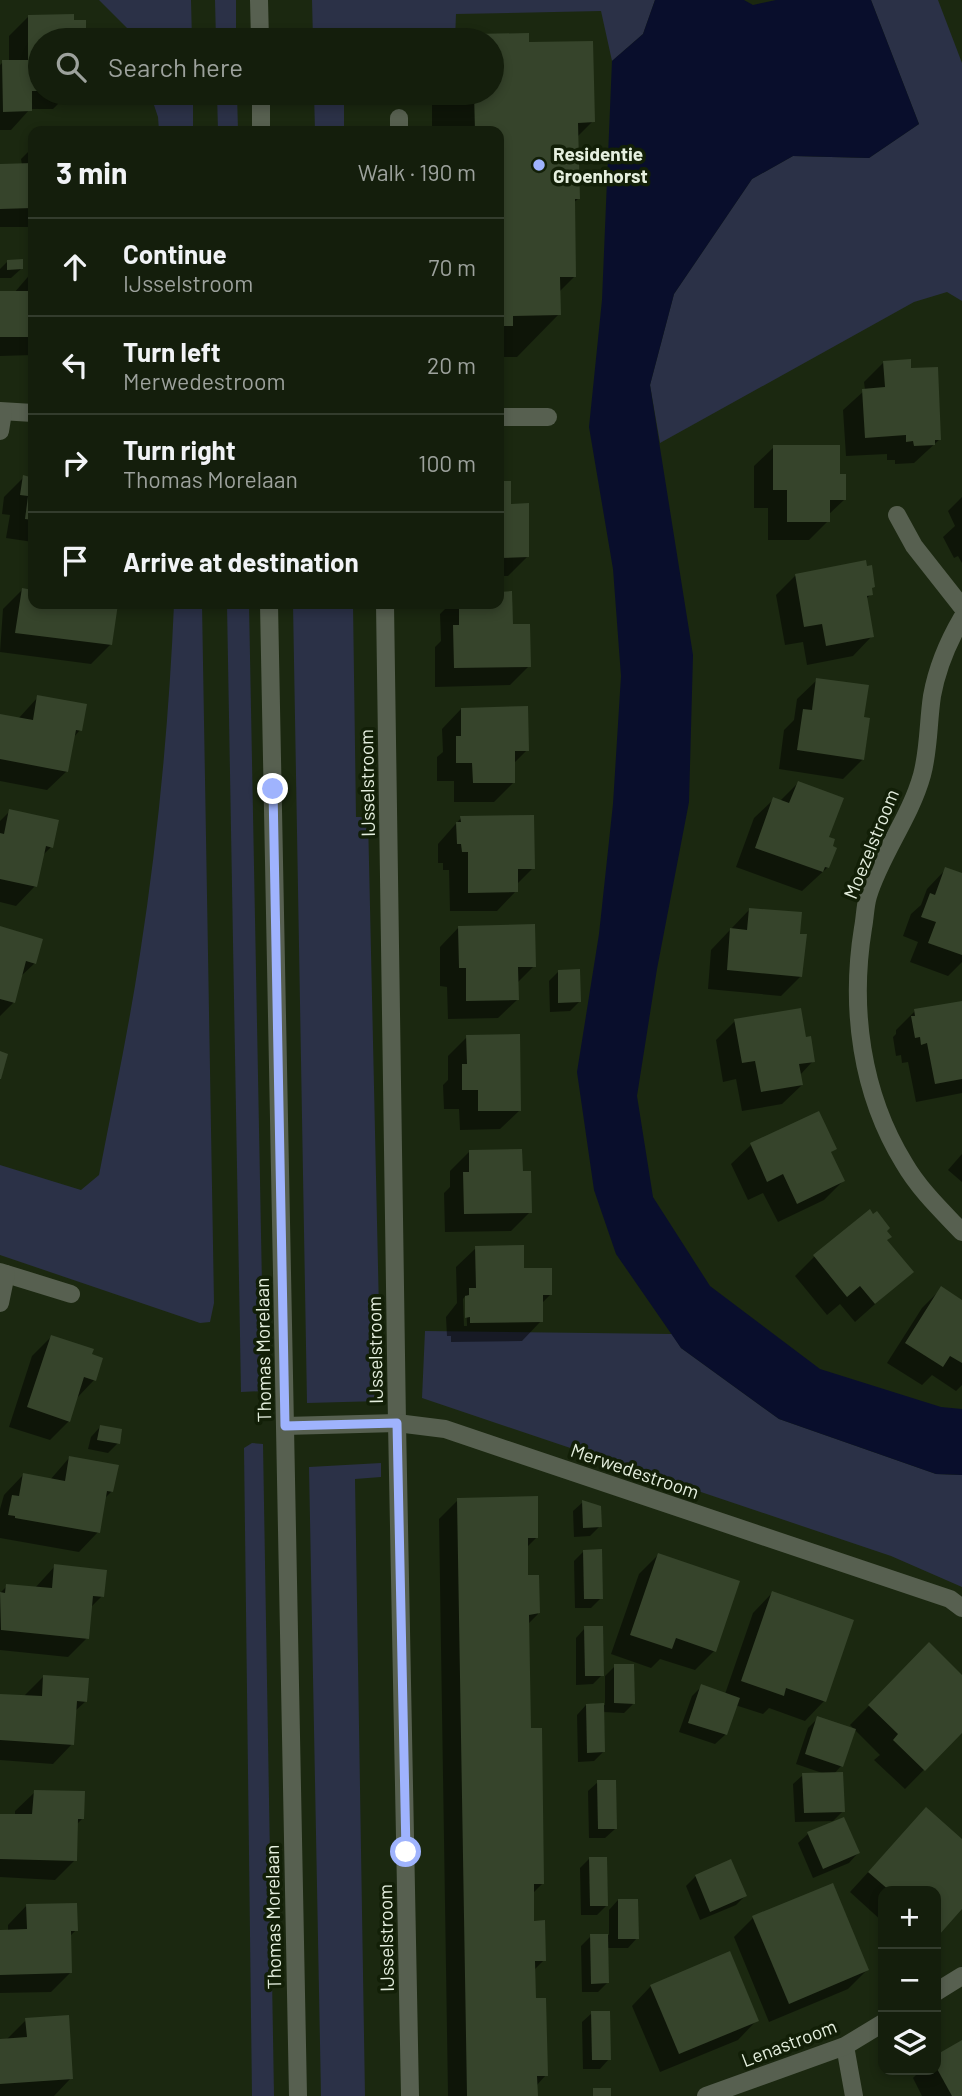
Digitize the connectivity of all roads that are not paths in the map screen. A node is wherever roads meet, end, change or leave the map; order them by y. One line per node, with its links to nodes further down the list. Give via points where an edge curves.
1 (259, 0): 2 (street)
2 (260, 28)
3 (261, 105): 4 (street)
4 (261, 126)
5 (1, 412): 6 (street); 9 (street)
6 (28, 413)
7 (504, 417): 8 (street)
8 (548, 417)
9 (0, 431)
10 (897, 515): 11 (street, via 914,546)
11 (962, 607)
12 (269, 609): 20 (street, Thomas Morelaan)
13 (385, 609): 19 (street, IJsselstroom)
14 (962, 618): 15 (street, Moezelstroom, via 946,647 932,696 921,777 868,896 857,979 859,1031 881,1119 904,1164)
15 (962, 1232)
16 (3, 1273): 17 (street); 18 (street)
17 (71, 1294)
18 (0, 1303)
19 (397, 1423): 20 (street, Merwedestroom); 21 (street, Merwedestroom, via 445,1429 950,1599); 27 (street, IJsselstroom)
20 (285, 1426): 26 (street, Thomas Morelaan)
21 (962, 1608)
22 (962, 1976): 23 (street)
23 (941, 1989)
24 (878, 2026): 25 (street, Lenastroom)
25 (845, 2046): 28 (street, Lenastroom); 29 (street)
26 (298, 2096)
27 (410, 2096)
28 (706, 2096)
29 (854, 2096)

